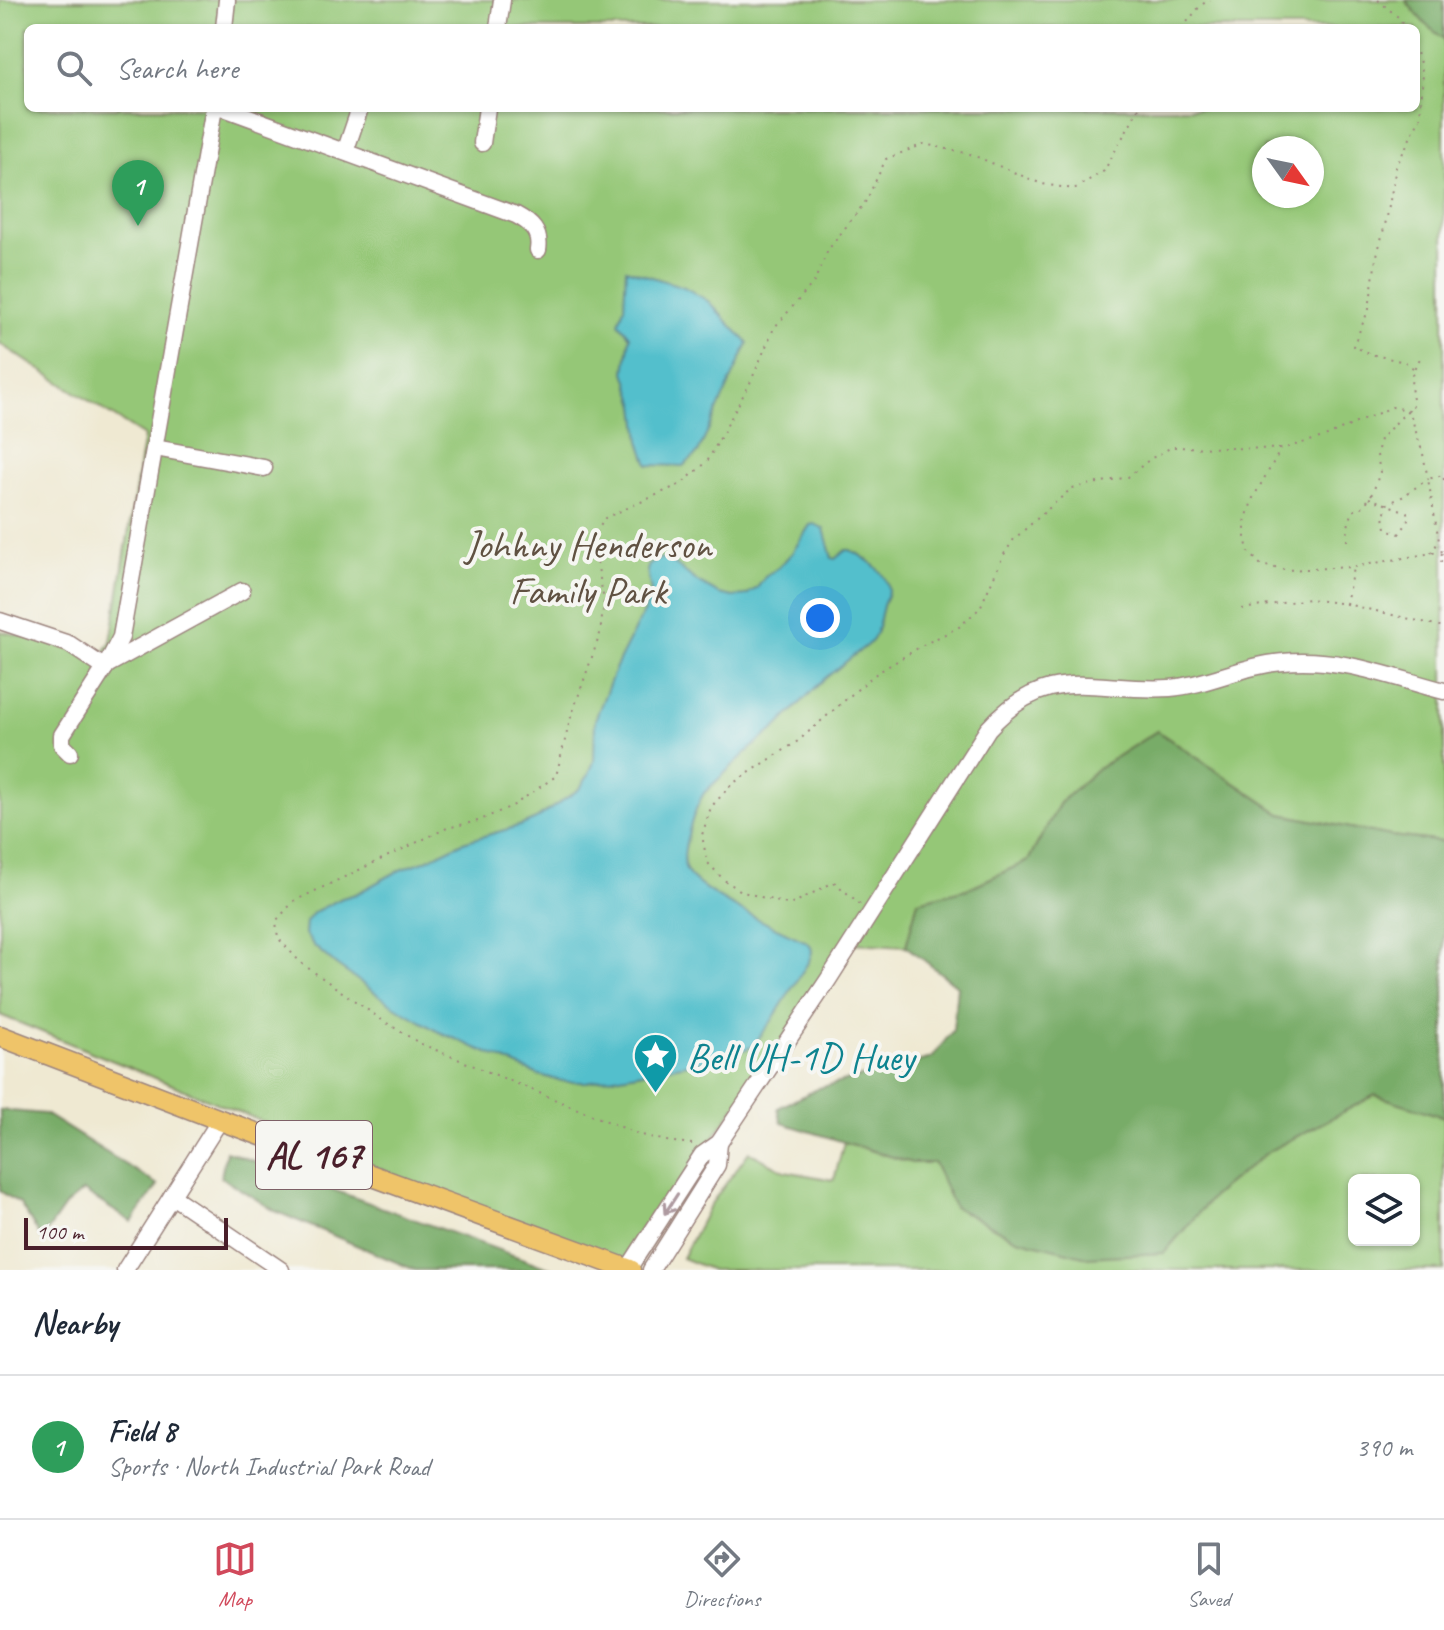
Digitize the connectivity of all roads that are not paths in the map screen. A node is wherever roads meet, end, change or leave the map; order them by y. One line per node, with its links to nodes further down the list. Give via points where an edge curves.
1 (227, 0): 3 (street)
2 (502, 0): 4 (street)
3 (224, 24)
4 (499, 24)
5 (213, 112): 12 (street)
6 (235, 112): 10 (street)
7 (359, 112): 10 (street)
8 (486, 112): 9 (street)
9 (482, 143)
10 (345, 152): 11 (street, via 516,215 535,230)
11 (538, 250)
12 (155, 448): 13 (street); 16 (street, via 121,637)
13 (264, 468)
14 (242, 591): 16 (street)
15 (0, 621): 16 (street, via 69,644)
16 (106, 666): 18 (street, via 62,735 62,745)
17 (1444, 691): 21 (street, via 1347,665 1282,662 1168,688 1055,686 1011,707 988,729)
18 (70, 753)
19 (0, 1036): 20 (main road, AL 167)
20 (220, 1120): 22 (street); 25 (main road, AL 167)
21 (719, 1143): 25 (street, one-way to 25, via 702,1155); 26 (street, via 717,1165)
22 (172, 1196): 23 (street); 24 (street)
23 (125, 1270)
24 (281, 1270)
25 (629, 1270)
26 (651, 1270)

